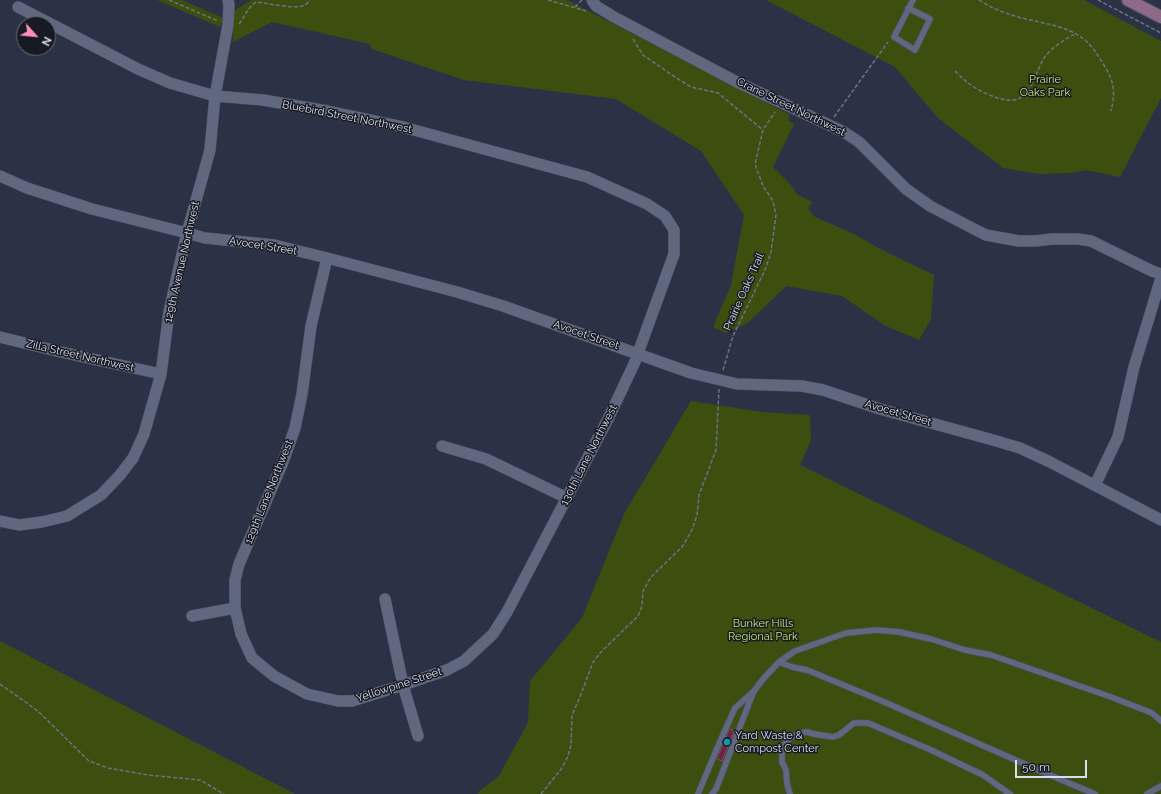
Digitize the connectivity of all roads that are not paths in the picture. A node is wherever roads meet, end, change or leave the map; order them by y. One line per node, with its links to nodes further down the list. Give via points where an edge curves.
1 (228, 0): 8 (street, 129th Avenue Northwest, via 228,24)
2 (592, 0): 13 (street, Crane Street Northwest, via 596,6 614,17 737,82 844,132 859,142 894,178 918,198 986,235 1035,241 1091,241)
3 (912, 0): 6 (lane)
4 (1128, 0): 7 (main road)
5 (18, 7): 8 (street, Bluebird Street Northwest, via 170,84)
6 (908, 8): 6 (lane, via 894,37 914,50 930,19)
7 (1161, 17)
8 (215, 96): 10 (street, Bluebird Street Northwest, via 263,100 403,127 587,177 647,204 665,216); 11 (street, 129th Avenue Northwest, via 210,150)
9 (0, 176): 11 (street, Avocet Street, via 27,188 92,209)
10 (674, 230): 16 (street, 130th Lane Northwest, via 674,254)
11 (187, 233): 12 (street, Avocet Street, via 205,238 274,245); 17 (street, 129th Avenue Northwest, via 169,312)
12 (327, 258): 16 (street, Avocet Street, via 458,292); 24 (street, 129th Lane Northwest, via 310,326 295,428 239,564 235,580)
13 (1161, 274)
14 (1161, 278): 19 (street, via 1134,367 1118,437)
15 (0, 337): 17 (street, Zilla Street Northwest)
16 (638, 354): 19 (street, Avocet Street, via 690,373 738,384 802,386 823,390 880,409 1020,448); 20 (street, 130th Lane Northwest)
17 (161, 374): 22 (street, 129th Avenue Northwest, via 144,434 133,458 101,495 67,516 19,525)
18 (442, 446): 20 (street, via 486,459)
19 (1095, 485): 21 (street, Avocet Street)
20 (567, 498): 26 (street, 130th Lane Northwest, via 507,612 493,634)
21 (1161, 520)
22 (0, 521)
23 (385, 599): 28 (street)
24 (235, 608): 25 (street); 28 (street, Yellowpine Street, via 241,634 252,658 274,676 307,694 338,701 352,701)
25 (192, 616)
26 (464, 661): 28 (street, Yellowpine Street, via 447,670)
27 (779, 662): 29 (lane); 30 (lane, via 795,651 846,633 877,630 899,632 991,655 1145,710); 37 (lane, via 807,670 855,690)
28 (403, 685): 31 (street)
29 (754, 691): 33 (lane, via 735,708); 34 (lane)
30 (1161, 721)
31 (418, 736)
32 (1161, 786): 38 (lane)
33 (698, 794)
34 (712, 794)
35 (790, 794): 36 (lane, via 782,762 782,753 790,738 807,732 833,737 854,723 868,723 931,750 983,775)
36 (1010, 794)
37 (1095, 794)
38 (1147, 794)

